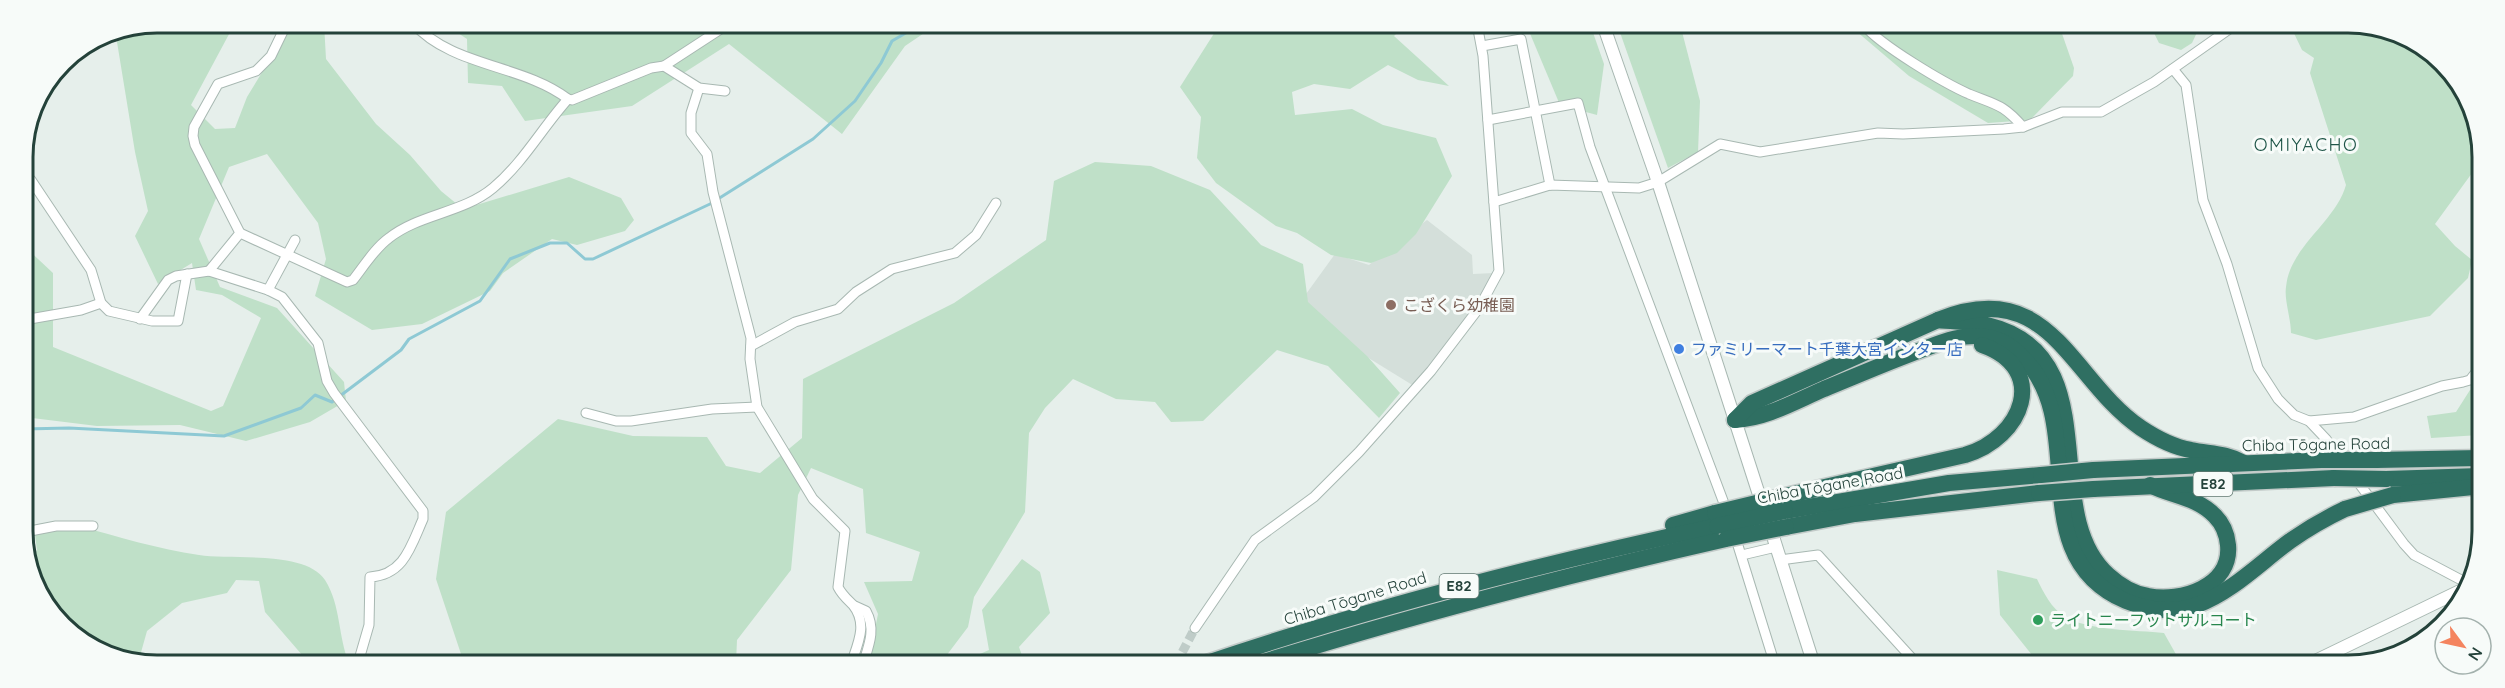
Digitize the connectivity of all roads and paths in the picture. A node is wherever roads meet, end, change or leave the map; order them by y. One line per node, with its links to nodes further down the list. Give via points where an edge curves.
1 (282, 33): 23 (street, via 271,56 256,71 218,84 194,127 195,145)
2 (425, 33): 13 (street, via 437,44 545,84)
3 (715, 33): 9 (street)
4 (1479, 33): 8 (street)
5 (1606, 33): 17 (street)
6 (1874, 33): 16 (street, via 1917,66 1968,93 1997,102)
7 (2224, 33): 10 (street)
8 (1482, 46): 14 (street, via 1521,39); 15 (street)
9 (664, 66): 11 (street); 13 (street)
10 (2173, 69): 16 (street, via 2100,112 2062,112); 39 (street, via 2186,85 2203,200 2227,264 2252,355 2278,399 2294,415)
11 (699, 88): 12 (street); 34 (street, via 691,113 691,133 707,154)
12 (725, 91)
13 (567, 99): 25 (street, via 493,188 453,211 389,238 353,280 347,282)
14 (1536, 112): 15 (street); 19 (street); 20 (street, via 1578,103)
15 (1488, 120): 21 (street)
16 (2023, 127): 17 (street, via 1878,133 1760,152 1720,144)
17 (1658, 182): 20 (street, via 1639,188); 38 (street)
18 (33, 183): 29 (street, via 91,270)
19 (1550, 185): 20 (street); 21 (street)
20 (1605, 189): 50 (street)
21 (1494, 202): 55 (street, via 1499,271 1479,308 1359,452 1314,497 1255,540)
22 (996, 203): 34 (street, via 976,235 955,253 892,269 838,309 795,322)
23 (240, 233): 25 (street); 26 (street)
24 (295, 240): 25 (street)
25 (285, 256): 28 (street)
26 (209, 271): 27 (street); 28 (street)
27 (187, 274): 31 (street, via 168,280); 31 (street, via 178,321)
28 (268, 290): 56 (street, via 282,297 318,343 327,381 334,393 423,511 402,564 382,576 370,577 369,625)
29 (101, 303): 30 (street); 31 (street, via 109,311)
30 (33, 318)
31 (140, 319)
32 (1938, 320): 38 (highway, via 1752,403); 41 (highway, via 1956,312 1979,310 2023,317 2065,346 2113,405 2140,427 2174,445 2228,454); 43 (highway, via 1988,325 2013,335 2036,353 2059,390 2068,425 2076,512 2084,543 2092,556 2111,578 2134,592 2163,597 2188,595 2217,576 2227,559 2227,536 2217,517 2198,503)
33 (1951, 341): 38 (highway, via 1881,365 1758,418); 44 (highway, bridge, via 1972,335 2001,341 2035,371 2054,418 2061,507 2070,541 2096,582 2133,604 2163,610 2195,606 2230,587 2292,540 2345,509 2393,495); 45 (highway, via 1993,349 2011,364 2022,396 2014,422 2005,433 1980,450)
34 (751, 346): 36 (street)
35 (2472, 377): 39 (street, via 2354,417)
36 (757, 406): 37 (street, via 631,421); 54 (street, via 813,499 845,531 838,587)
37 (586, 413)
38 (1735, 420): 49 (street)
39 (2309, 421): 52 (street, via 2409,550)
40 (2472, 458): 41 (highway, Chiba Tōgane Road / E82, bridge)
41 (2244, 463): 45 (highway, Chiba Tōgane Road / E82, bridge, via 2093,470 1939,484)
42 (2472, 476): 43 (highway, Chiba Tōgane Road / E82, bridge)
43 (2150, 486): 45 (highway, Chiba Tōgane Road / E82, bridge, via 2039,493 1855,514)
44 (2472, 488)
45 (1783, 512): 47 (highway, bridge); 47 (highway, Chiba Tōgane Road / E82, bridge)
46 (93, 526): 48 (street)
47 (1720, 526): 59 (highway, Chiba Tōgane Road / E82, via 1611,542 1593,552 1422,596); 60 (highway, Chiba Tōgane Road / E82)
48 (33, 530)
49 (1776, 547): 50 (street); 51 (street)
50 (1742, 555): 61 (street)
51 (1780, 560): 62 (street); 63 (street, via 1818,555)
52 (2462, 580)
53 (2455, 594): 64 (street)
54 (852, 605): 57 (street, via 861,622); 58 (street, via 866,611 872,627)
55 (1196, 628)
56 (360, 655)
57 (854, 655)
58 (866, 655)
59 (1233, 655)
60 (1286, 655)
61 (1772, 655)
62 (1811, 655)
63 (1909, 655)
64 (2328, 655)

